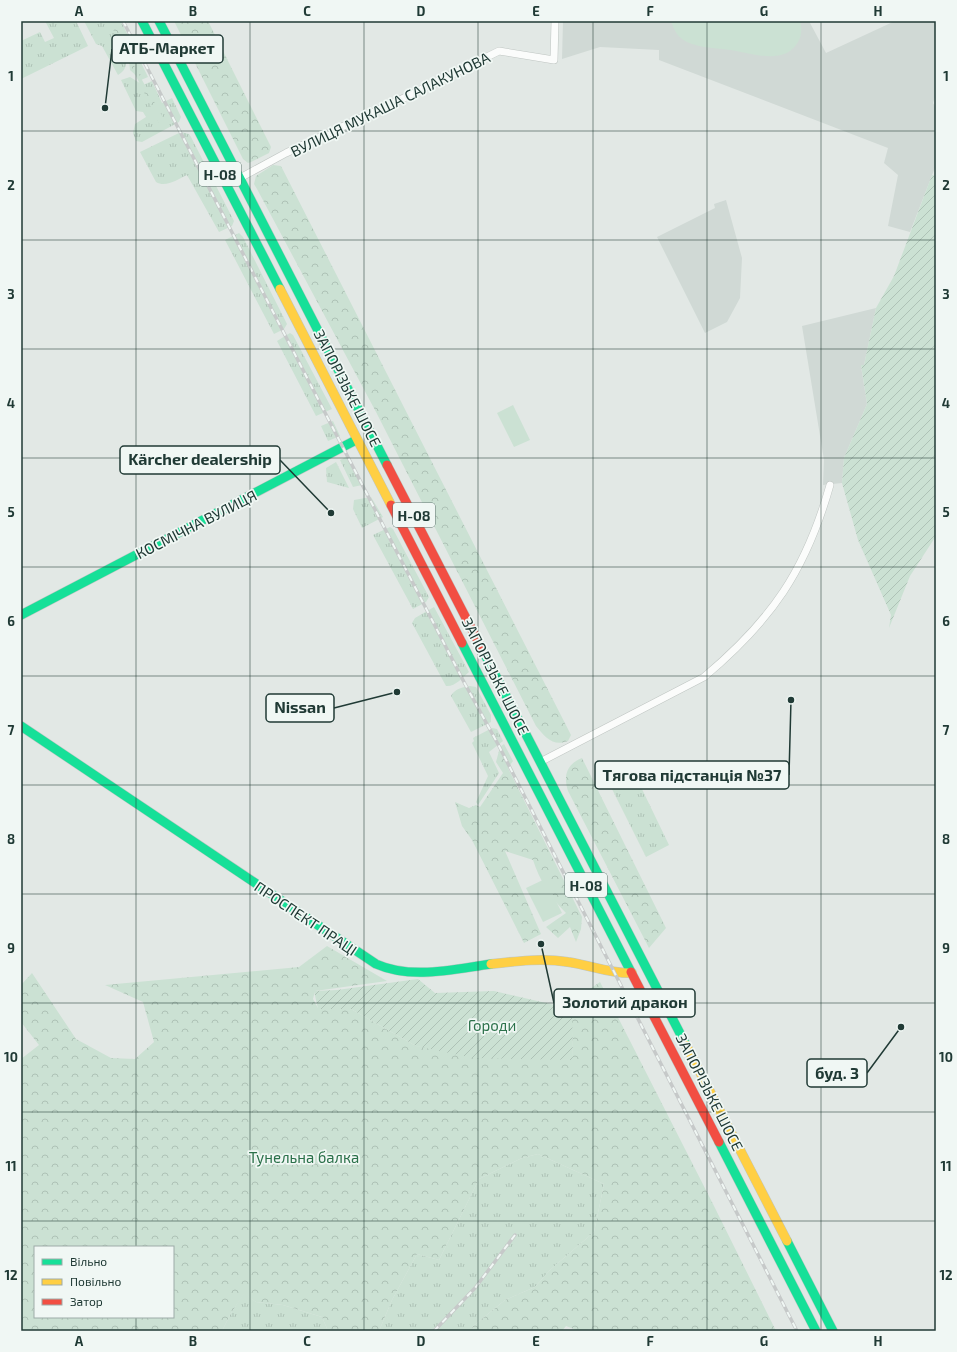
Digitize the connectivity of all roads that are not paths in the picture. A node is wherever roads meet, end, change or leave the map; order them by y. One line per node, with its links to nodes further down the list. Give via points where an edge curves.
1 (142, 21): 6 (main road, ЗАПОРІЗЬКЕ ШОСЕ / Н-08)
2 (159, 21): 4 (main road, ЗАПОРІЗЬКЕ ШОСЕ / Н-08)
3 (555, 21): 4 (street, ВУЛИЦЯ МУКАША САЛАКУНОВА, via 554,60 499,51 286,153)
4 (240, 178): 5 (main road, ЗАПОРІЗЬКЕ ШОСЕ / Н-08)
5 (370, 432): 6 (main road, КОСМІЧНА ВУЛИЦЯ); 10 (main road, ЗАПОРІЗЬКЕ ШОСЕ / Н-08)
6 (356, 440): 8 (main road, КОСМІЧНА ВУЛИЦЯ); 11 (main road, ЗАПОРІЗЬКЕ ШОСЕ / Н-08)
7 (830, 485): 10 (street, via 820,522 793,579 766,617 730,654 704,677)
8 (21, 615)
9 (21, 726): 13 (main road, ПРОСПЕКТ ПРАЦІ, via 384,969 406,973 545,960 572,962 616,974)
10 (540, 762): 11 (main road); 12 (main road, ЗАПОРІЗЬКЕ ШОСЕ / Н-08)
11 (526, 769): 13 (main road, ЗАПОРІЗЬКЕ ШОСЕ / Н-08)
12 (646, 965): 13 (main road); 15 (main road, ЗАПОРІЗЬКЕ ШОСЕ / Н-08)
13 (632, 974): 14 (main road, ЗАПОРІЗЬКЕ ШОСЕ / Н-08)
14 (816, 1331)
15 (833, 1331)

